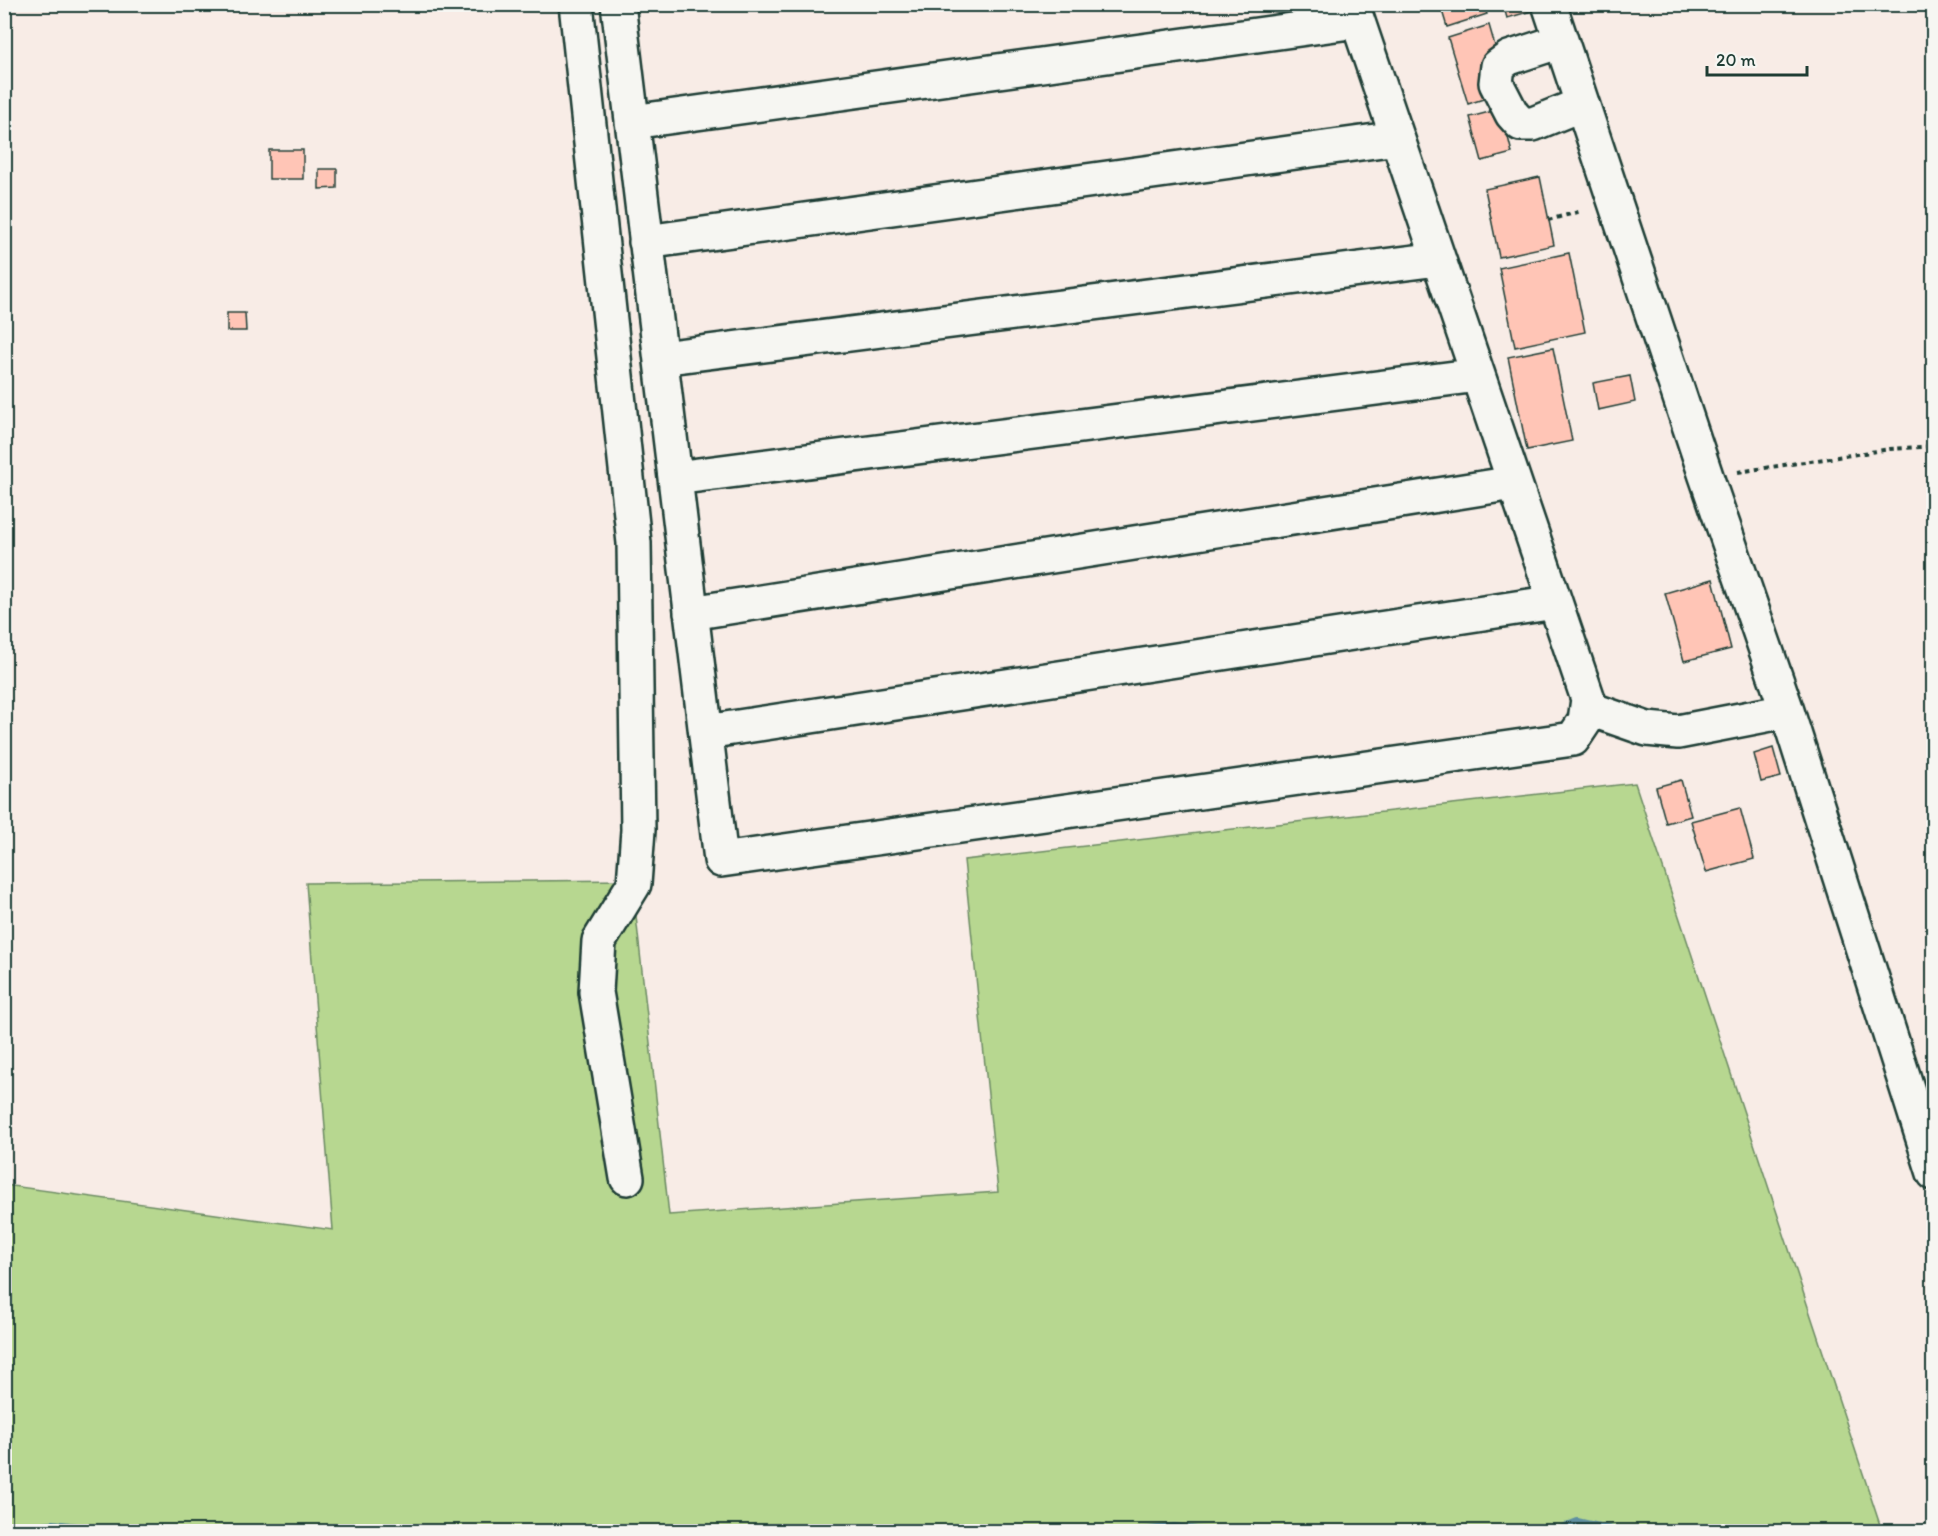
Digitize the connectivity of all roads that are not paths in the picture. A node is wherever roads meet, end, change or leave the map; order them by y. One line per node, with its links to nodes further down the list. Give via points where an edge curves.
1 (576, 4): 21 (street, via 634,543 638,830 634,884 599,942 596,992)
2 (618, 4): 7 (street)
3 (1549, 4): 5 (street)
4 (1355, 13): 7 (street); 8 (street)
5 (1561, 41): 6 (street); 6 (street, via 1509,58 1498,66 1496,84 1521,124 1533,124)
6 (1582, 104): 18 (street)
7 (632, 122): 9 (street)
8 (1397, 138): 9 (street); 10 (street)
9 (646, 242): 11 (street)
10 (1438, 259): 11 (street); 12 (street)
11 (661, 358): 13 (street)
12 (1478, 375): 13 (street); 14 (street)
13 (675, 478): 16 (street)
14 (1514, 483): 15 (street); 16 (street)
15 (1555, 602): 17 (street, via 1588,699); 19 (street)
16 (691, 613): 19 (street)
17 (1587, 708): 18 (street, via 1647,729 1678,732); 19 (street, via 1585,721 1573,739 721,860)
18 (1787, 711): 20 (street)
19 (706, 732)
20 (1934, 1173)
21 (627, 1178)

